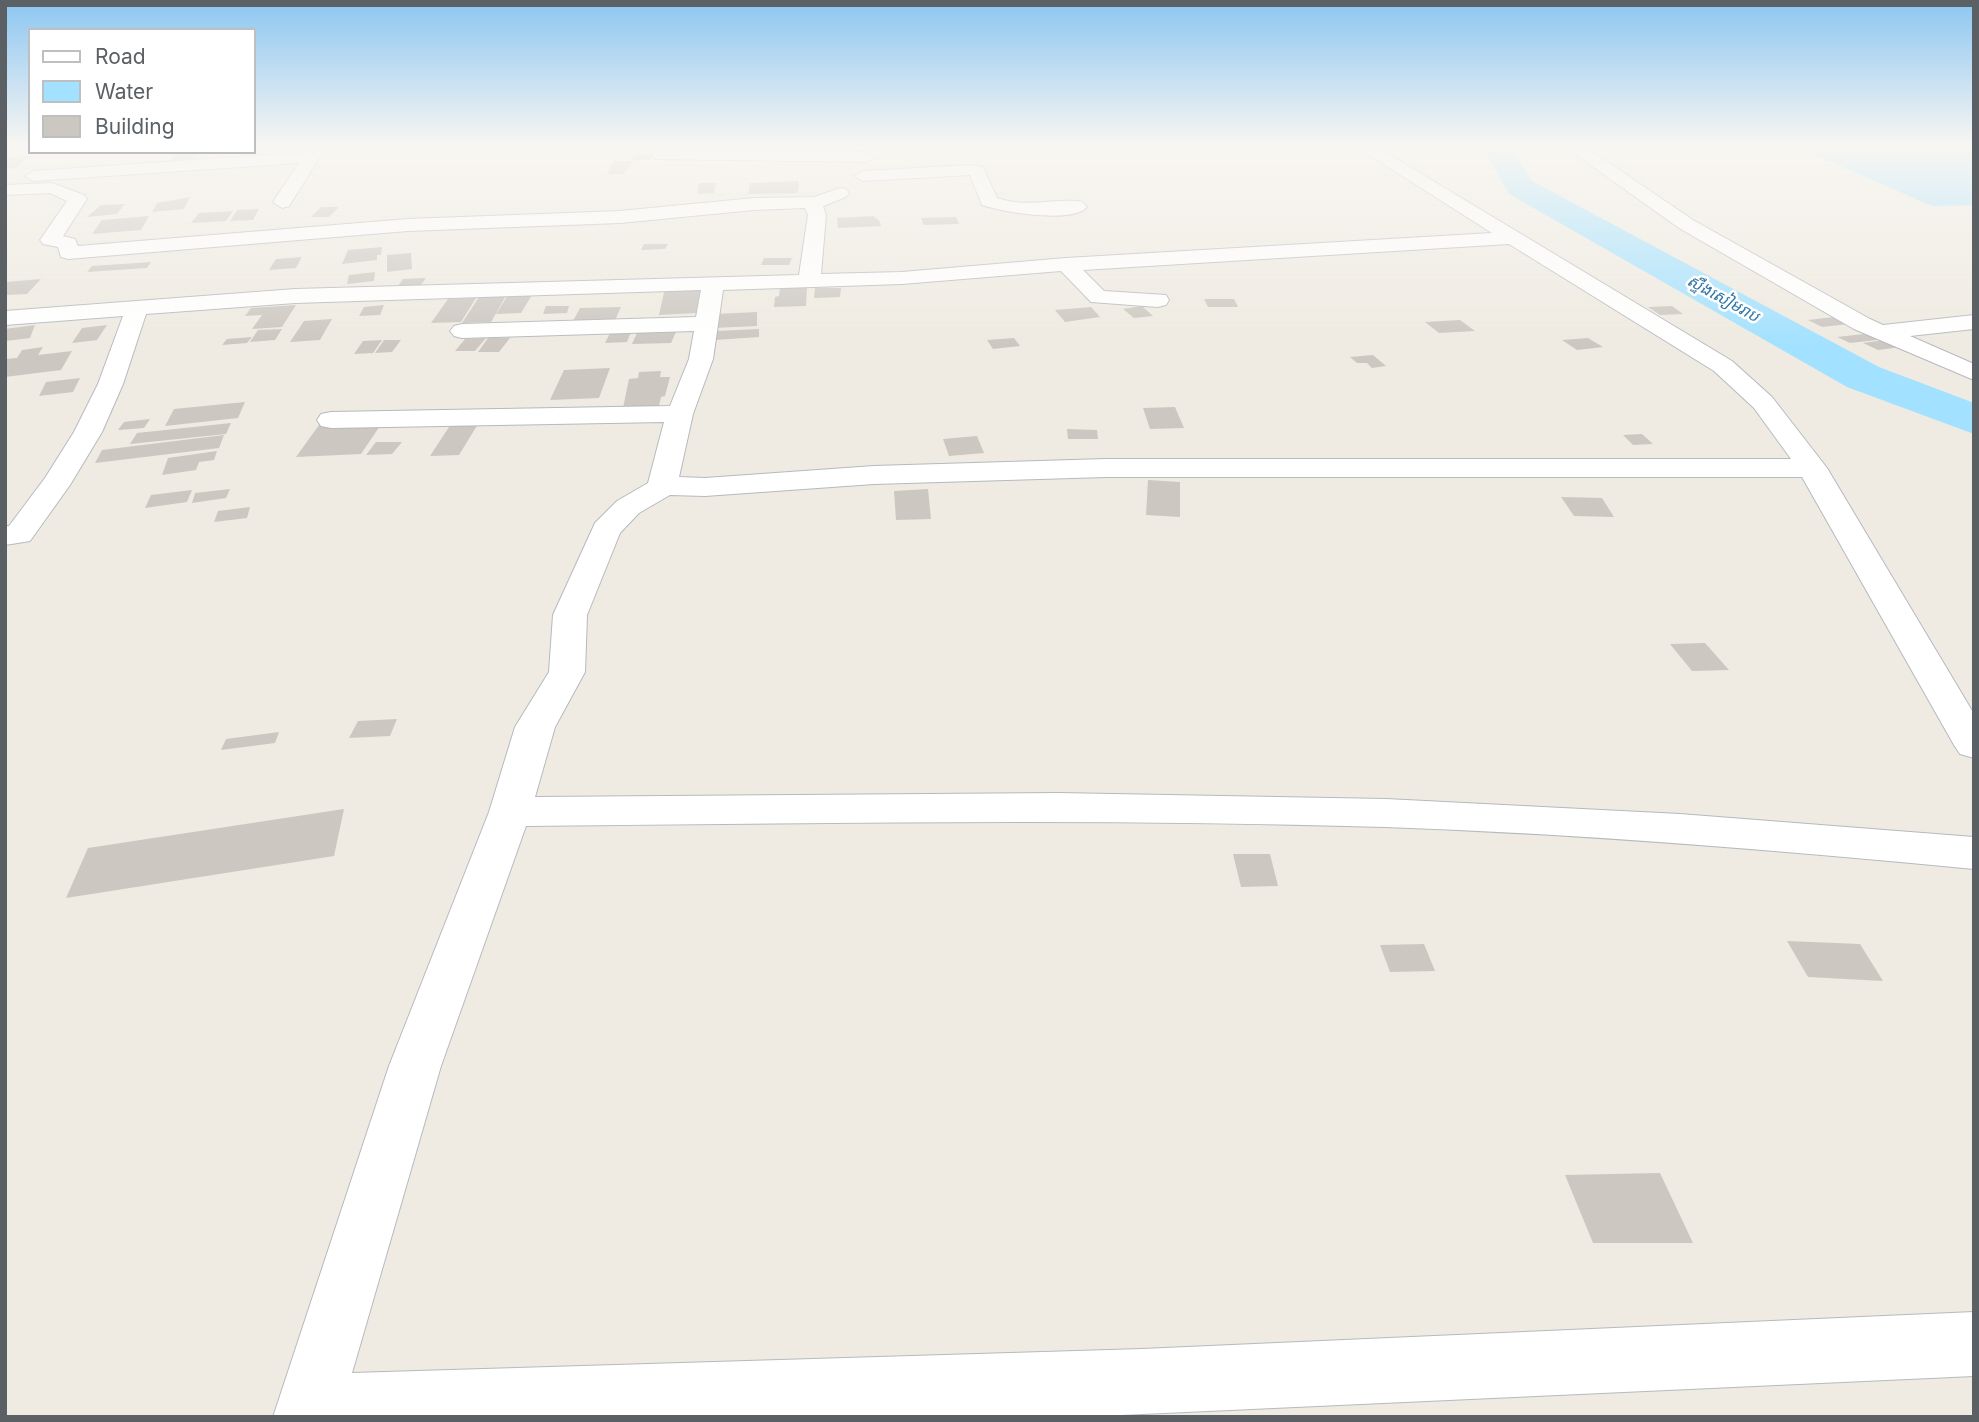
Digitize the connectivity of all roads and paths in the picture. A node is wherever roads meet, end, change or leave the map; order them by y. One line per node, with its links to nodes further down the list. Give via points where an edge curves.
1 (69, 212): 7 (street, via 50,240 68,243 68,253)
2 (667, 212): 7 (street, via 408,225)
3 (816, 212): 10 (street)
4 (1469, 212): 6 (street)
5 (1669, 212): 19 (street)
6 (1510, 238): 9 (street); 23 (street, via 1752,387)
7 (200, 242): 8 (street)
8 (187, 263)
9 (1066, 264): 10 (street); 13 (street, via 1099,297)
10 (809, 282): 12 (street)
11 (175, 284): 14 (street)
12 (713, 284): 14 (street, via 295,296); 17 (street)
13 (1158, 300)
14 (150, 307): 15 (street); 25 (street, via 58,482 19,534)
15 (5, 318)
16 (1974, 322): 19 (street)
17 (706, 324): 18 (street); 21 (street, via 701,359)
18 (462, 331)
19 (1880, 332): 20 (street)
20 (1974, 373)
21 (680, 414): 22 (street); 24 (street)
22 (331, 420)
23 (1813, 468): 24 (street, via 1106,468); 26 (street)
24 (662, 486): 27 (street, via 628,507 599,543 570,615 567,672 535,727)
25 (5, 536)
26 (1974, 746)
27 (510, 812): 28 (street, via 1387,813 1729,831); 30 (street, via 415,1066)
28 (1974, 853)
29 (1974, 1345): 30 (street, via 804,1396)
30 (308, 1412)

